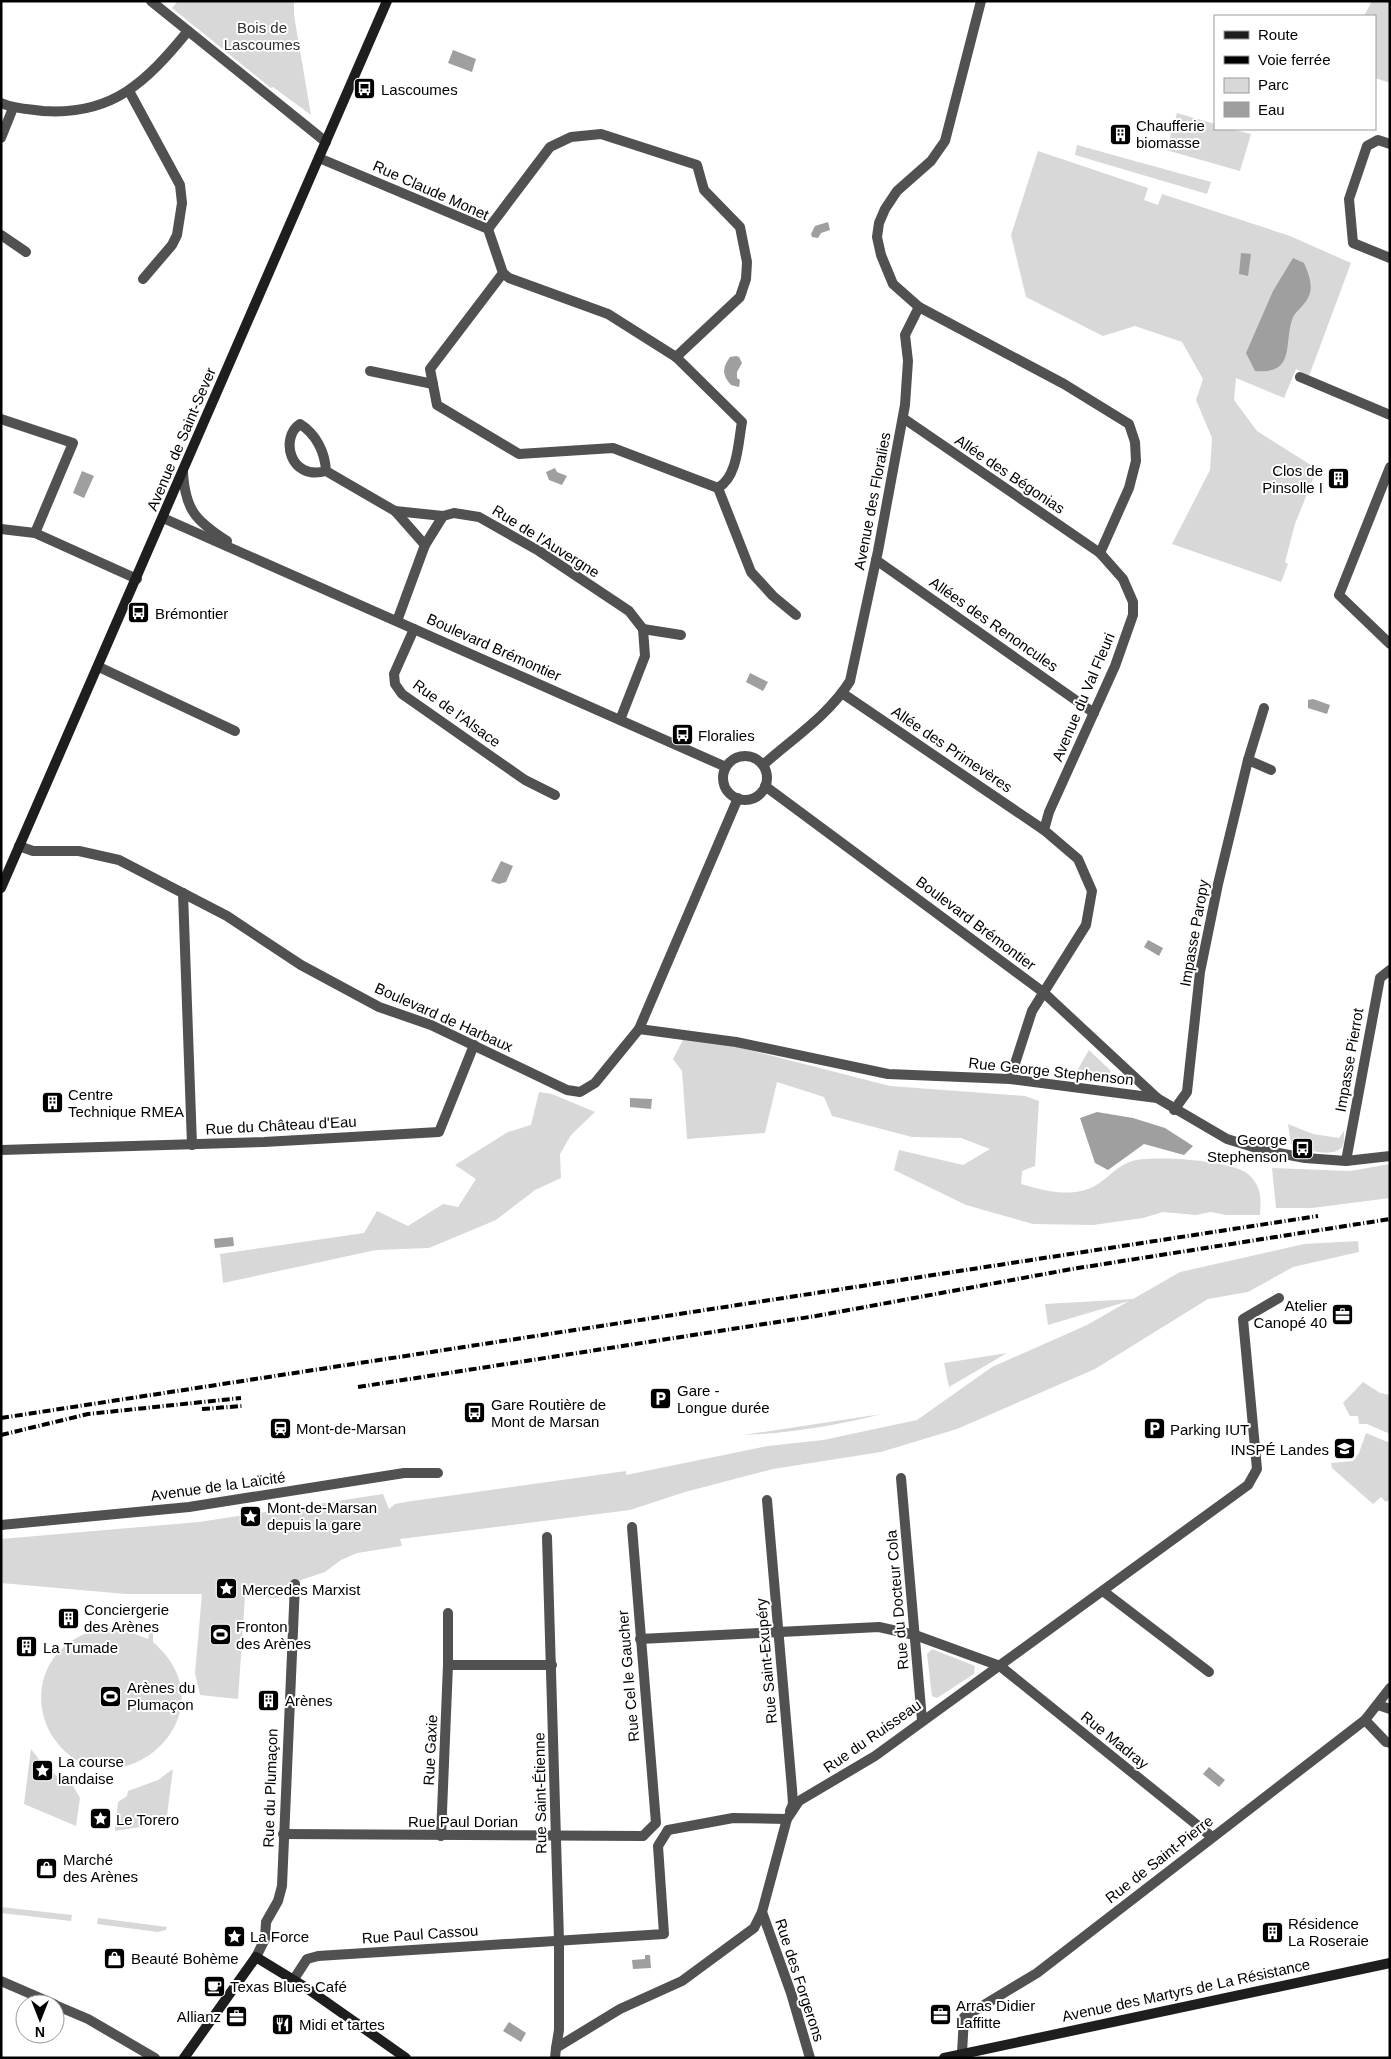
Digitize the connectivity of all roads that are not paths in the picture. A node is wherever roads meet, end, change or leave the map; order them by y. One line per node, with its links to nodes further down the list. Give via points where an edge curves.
1 (151, 1): 4 (street)
2 (387, 1): 9 (main road, Avenue de Saint-Sever)
3 (981, 1): 18 (street, via 945,141 931,160 898,191 879,223 877,237 881,255 893,284)
4 (188, 31): 5 (street, via 157,68); 9 (street)
5 (129, 92): 7 (street, via 90,107 59,112); 17 (street, via 180,185 182,203 181,222 174,240)
6 (1, 103): 7 (street)
7 (13, 108): 8 (street)
8 (1, 138)
9 (326, 142): 11 (main road, Avenue de Saint-Sever)
10 (1390, 144): 15 (street, via 1378,140 1367,146 1349,199 1353,243)
11 (319, 158): 12 (street, Rue Claude Monet); 28 (main road, Avenue de Saint-Sever)
12 (488, 229): 16 (street, Rue Claude Monet); 19 (street, via 550,147 571,137 601,134 697,165 704,190 740,227 747,262 746,279 740,297)
13 (1, 235): 14 (street)
14 (26, 252)
15 (1390, 258)
16 (502, 273): 19 (street, via 518,282 608,314); 22 (street, via 430,369)
17 (143, 279)
18 (920, 307): 24 (street, Avenue des Floralies, via 905,335 908,361); 36 (street, via 1064,384 1129,424 1136,442 1136,461 1129,488)
19 (676, 357): 29 (street, via 742,422 736,462 724,484)
20 (370, 371): 22 (street)
21 (1300, 376): 23 (street)
22 (433, 384): 29 (street, via 437,405 519,454 613,448)
23 (1390, 415)
24 (903, 418): 36 (street, Allée des Bégonias); 38 (street, Avenue des Floralies)
25 (1, 420): 34 (street, via 73,443)
26 (1390, 467): 45 (street, via 1339,595)
27 (326, 471): 27 (street, via 316,474 299,469 291,459 291,435 295,427 300,424 311,430 325,458); 30 (street)
28 (183, 472): 32 (main road, Avenue de Saint-Sever); 37 (street, Boulevard Brémontier, via 186,500 192,511 222,538)
29 (718, 488): 40 (street, via 751,572)
30 (395, 510): 31 (street, Rue de l'Auvergne); 35 (street)
31 (443, 516): 35 (street); 43 (street, Rue de l'Auvergne, via 466,514 494,524 630,611)
32 (163, 518): 37 (street, Boulevard Brémontier); 39 (main road, Avenue de Saint-Sever)
33 (1, 530): 34 (street)
34 (35, 534): 39 (street)
35 (425, 545): 41 (street)
36 (1100, 553): 49 (street, Avenue du Val Fleuri, via 1123,579 1133,602 1133,615)
37 (249, 556): 41 (street, Boulevard Brémontier)
38 (876, 560): 47 (street, Avenue des Floralies, via 850,682); 49 (street, Allées des Renoncules)
39 (137, 579): 46 (main road, Avenue de Saint-Sever)
40 (796, 615)
41 (397, 621): 42 (street, Boulevard Brémontier)
42 (414, 628): 50 (street, Boulevard Brémontier); 57 (street, Rue de l'Alsace, via 394,674 395,684 402,694 525,780)
43 (643, 629): 44 (street); 50 (street, via 645,656)
44 (681, 635)
45 (1390, 644)
46 (99, 667): 51 (street); 60 (main road, Avenue de Saint-Sever)
47 (842, 694): 53 (street, Avenue des Floralies); 59 (street, Allée des Primevères)
48 (1264, 708): 52 (street, Impasse Paropy)
49 (1094, 713): 59 (street, Avenue du Val Fleuri)
50 (620, 720): 54 (street, Boulevard Brémontier)
51 (234, 731)
52 (1248, 760): 55 (street); 69 (street, Impasse Paropy, via 1200,972 1187,1092)
53 (763, 764): 54 (street, via 744,756 731,761); 56 (street)
54 (726, 767): 58 (street, via 724,782 731,794)
55 (1271, 770)
56 (765, 786): 58 (street, via 751,799); 64 (street, Boulevard Brémontier)
57 (555, 795)
58 (738, 798): 65 (street, Boulevard de Harbaux)
59 (1044, 830): 64 (street, via 1078,859 1092,891 1086,925)
60 (19, 846): 61 (main road, Avenue de Saint-Sever); 62 (street, Boulevard de Harbaux, via 33,851 79,851 120,860)
61 (1, 888)
62 (184, 893): 66 (street, Boulevard de Harbaux, via 227,916 301,965 379,1007 431,1025); 70 (street)
63 (1390, 970): 73 (street, Impasse Pierrot, via 1380,978)
64 (1043, 992): 67 (street, via 1032,1011); 68 (street, Boulevard Brémontier)
65 (639, 1029): 66 (street, Boulevard de Harbaux, via 595,1083 580,1092 567,1090); 67 (street, Rue George Stephenson, via 736,1042 888,1074)
66 (474, 1045): 70 (street, Rue du Château d'Eau, via 439,1132)
67 (1010, 1079): 68 (street, Rue George Stephenson)
68 (1157, 1098): 69 (street, Rue George Stephenson)
69 (1174, 1110): 73 (street, Rue George Stephenson, via 1227,1139 1263,1150)
70 (192, 1145): 71 (street, Rue du Château d'Eau)
71 (1, 1150)
72 (1390, 1156): 73 (street, Rue George Stephenson)
73 (1346, 1161)
74 (1279, 1298): 82 (street, Rue du Ruisseau, via 1243,1319 1257,1469 1248,1485)
75 (438, 1473): 78 (street, Avenue de la Laïcité, via 404,1473 189,1507)
76 (901, 1478): 85 (street, Rue du Docteur Cola)
77 (767, 1500): 84 (street, Rue Saint-Exupéry)
78 (1, 1525)
79 (632, 1527): 86 (street, Rue Cel le Gaucher)
80 (547, 1538): 88 (street, Rue Saint-Étienne)
81 (295, 1584): 100 (street, Rue du Plumaçon)
82 (1102, 1591): 89 (street, Rue du Ruisseau); 90 (street)
83 (448, 1613): 87 (street, Rue Gaxie)
84 (778, 1632): 85 (street, via 880,1627); 86 (street); 97 (street, Rue Saint-Exupéry, via 792,1804)
85 (915, 1635): 89 (street); 94 (street, Rue du Docteur Cola)
86 (640, 1639): 98 (street, Rue Cel le Gaucher)
87 (448, 1665): 88 (street); 101 (street, Rue Gaxie)
88 (552, 1665): 102 (street, Rue Saint-Étienne)
89 (1000, 1666): 94 (street, Rue du Ruisseau); 104 (street, Rue Madray)
90 (1209, 1672)
91 (1390, 1688): 92 (street, Rue de Saint-Pierre)
92 (1378, 1705): 93 (street); 95 (street, Rue de Saint-Pierre)
93 (1390, 1709)
94 (922, 1720): 97 (street, Rue du Ruisseau, via 875,1756 800,1801)
95 (1365, 1720): 96 (street); 104 (street, Rue de Saint-Pierre)
96 (1390, 1743)
97 (787, 1819): 99 (street, via 733,1818); 106 (street, Rue du Ruisseau)
98 (656, 1822): 99 (street); 103 (street)
99 (668, 1830): 105 (street)
100 (283, 1834): 101 (street, Rue Paul Dorian); 108 (street, Rue du Plumaçon, via 280,1894 266,1922 265,1939)
101 (441, 1836): 102 (street, Rue Paul Dorian)
102 (556, 1836): 103 (street, Rue Paul Dorian); 107 (street, Rue Saint-Étienne)
103 (643, 1836): 105 (street)
104 (1212, 1836): 115 (street, Rue de Saint-Pierre, via 1037,1973 964,2017)
105 (658, 1846): 107 (street, via 664,1934)
106 (762, 1912): 114 (street, Rue du Ruisseau, via 754,1928 682,1981 620,2010); 119 (street, Rue des Forgerons)
107 (559, 1940): 110 (street, Rue Paul Cassou, via 318,1956 307,1959); 114 (street, Rue Saint-Étienne)
108 (256, 1957): 110 (main road); 117 (main road)
109 (1390, 1963): 115 (main road, Avenue des Martyrs de La Résistance)
110 (294, 1979): 118 (main road)
111 (1, 1982): 112 (street)
112 (30, 1994)
113 (65, 2009): 116 (street)
114 (556, 2053)
115 (962, 2055): 120 (main road, Avenue des Martyrs de La Résistance)
116 (155, 2058)
117 (184, 2058)
118 (406, 2058)
119 (810, 2058)
120 (944, 2058)

